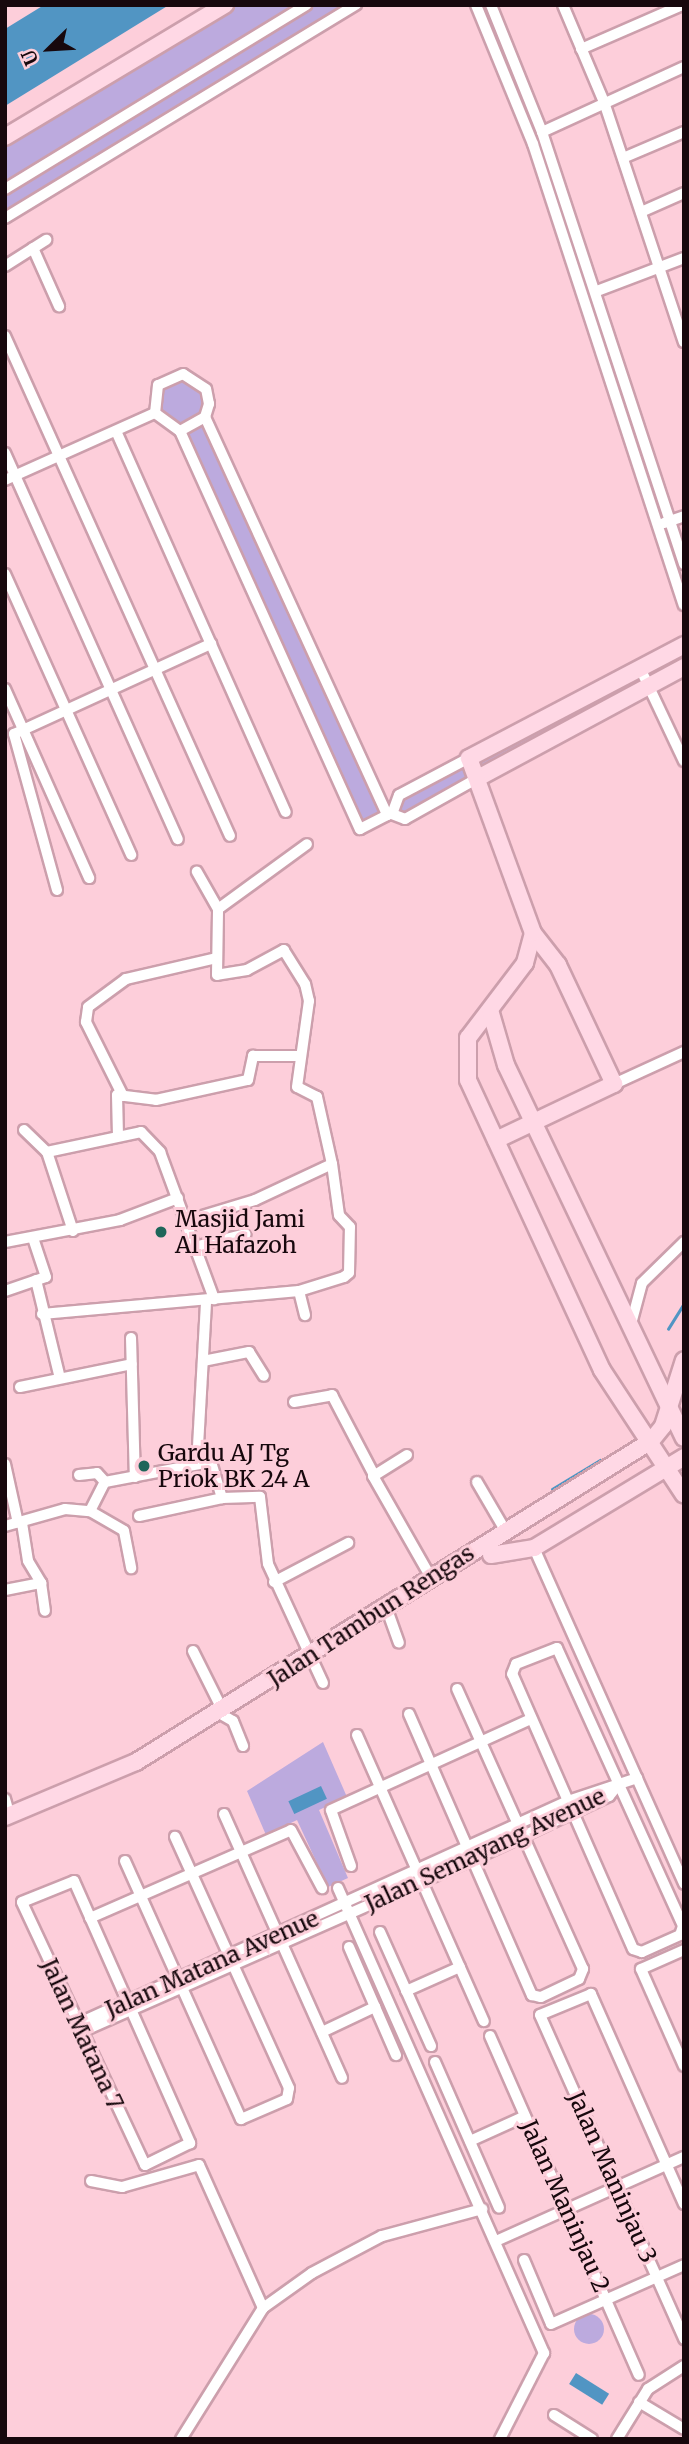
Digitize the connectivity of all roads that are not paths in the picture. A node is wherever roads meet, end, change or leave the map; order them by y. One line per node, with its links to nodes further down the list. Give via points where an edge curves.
1 (225, 5): 13 (street)
2 (306, 5): 15 (street)
3 (356, 5): 18 (street)
4 (476, 5): 36 (street, via 533,144)
5 (491, 5): 11 (street)
6 (563, 5): 8 (street)
7 (682, 5): 8 (street)
8 (581, 49): 10 (street)
9 (684, 67): 10 (street)
10 (604, 102): 11 (street); 14 (street)
11 (542, 132): 24 (street)
12 (684, 132): 14 (street)
13 (5, 137)
14 (623, 158): 17 (street)
15 (5, 189)
16 (684, 193): 17 (street)
17 (641, 212): 23 (street)
18 (5, 218)
19 (46, 240): 20 (street)
20 (33, 248): 22 (street); 25 (street)
21 (684, 258): 23 (street)
22 (5, 266)
23 (659, 268): 24 (street); 27 (street)
24 (597, 290): 36 (street)
25 (59, 306)
26 (5, 336): 33 (street)
27 (684, 342)
28 (155, 413): 29 (street, via 158,386 183,374 206,389); 30 (street); 31 (street)
29 (205, 417): 31 (street); 54 (street)
30 (116, 431): 33 (street); 40 (street)
31 (180, 431): 54 (street, via 360,829)
32 (5, 453): 34 (street)
33 (59, 456): 34 (street); 44 (street)
34 (10, 478): 47 (street)
35 (684, 516): 36 (street)
36 (664, 523): 37 (street)
37 (679, 559): 39 (street)
38 (5, 574): 48 (street)
39 (684, 605)
40 (211, 644): 44 (street); 53 (street)
41 (684, 645): 43 (street)
42 (684, 667): 45 (street)
43 (640, 668): 45 (street); 50 (street)
44 (155, 669): 47 (street); 55 (street)
45 (649, 685): 51 (street); 52 (street)
46 (5, 689): 49 (street)
47 (111, 690): 48 (street); 56 (street)
48 (66, 710): 49 (street); 58 (street)
49 (23, 730): 60 (street); 61 (street, via 14,734)
50 (469, 758): 52 (street); 54 (street, via 399,795)
51 (684, 761)
52 (478, 778): 54 (street, via 405,819); 63 (street)
53 (286, 813)
54 (389, 814)
55 (230, 836)
56 (178, 839)
57 (307, 844): 62 (street)
58 (131, 855)
59 (197, 872): 62 (street)
60 (89, 878)
61 (58, 890)
62 (218, 909): 64 (street)
63 (533, 933): 65 (street, via 524,963); 68 (street, via 558,965)
64 (217, 958): 67 (street, via 220,976 287,951 309,994); 69 (street, via 126,979 88,1007 86,1022)
65 (490, 1010): 70 (street); 73 (street, via 463,1054)
66 (684, 1052): 68 (street)
67 (300, 1056): 69 (street, via 252,1056 250,1079 235,1083 156,1100); 75 (street, via 298,1089 317,1097)
68 (614, 1084): 70 (street)
69 (123, 1096): 72 (street, via 113,1102)
70 (533, 1122): 73 (street); 90 (street)
71 (24, 1130): 74 (street)
72 (118, 1136): 74 (street); 76 (street, via 141,1132 153,1140)
73 (496, 1140): 101 (street, via 602,1370)
74 (47, 1152): 78 (street)
75 (332, 1164): 77 (street, via 255,1200); 86 (street, via 339,1215 350,1227 349,1273)
76 (178, 1198): 77 (street); 78 (street)
77 (189, 1220): 83 (street)
78 (73, 1231): 80 (street)
79 (246, 1234): 83 (street)
80 (33, 1238): 81 (street); 84 (street, via 46,1276)
81 (5, 1242)
82 (684, 1242): 90 (street, via 642,1283)
83 (198, 1246): 87 (street)
84 (36, 1280): 85 (street); 88 (street)
85 (5, 1291)
86 (299, 1291): 87 (street); 89 (street)
87 (210, 1300): 88 (street); 93 (street)
88 (42, 1314): 95 (street)
89 (305, 1315)
90 (629, 1332): 99 (street)
91 (131, 1338): 94 (street)
92 (684, 1360): 99 (street, Jalan Tambun Rengas)
93 (203, 1361): 96 (street, via 249,1352); 105 (street)
94 (132, 1364): 95 (street); 109 (street)
95 (58, 1374): 97 (street)
96 (264, 1376)
97 (20, 1387)
98 (294, 1402): 107 (street, via 332,1395)
99 (669, 1409): 100 (street); 101 (street, Jalan Tambun Rengas)
100 (684, 1438)
101 (651, 1441): 106 (street); 118 (street, Jalan Tambun Rengas)
102 (407, 1455): 107 (street)
103 (684, 1457): 106 (street, Jalan Tambun Rengas)
104 (5, 1464): 116 (street)
105 (197, 1464): 109 (street); 113 (street, via 210,1462)
106 (667, 1466): 112 (street); 120 (street, Jalan Tambun Rengas)
107 (373, 1474): 123 (street)
108 (79, 1475): 110 (street, via 97,1473)
109 (135, 1477): 110 (street)
110 (105, 1482): 114 (street)
111 (477, 1482): 118 (street)
112 (684, 1494)
113 (222, 1498): 115 (street); 124 (street, via 259,1495)
114 (90, 1511): 116 (street, via 65,1509); 122 (street, via 124,1531)
115 (139, 1516)
116 (20, 1523): 117 (street); 125 (street, via 28,1561)
117 (5, 1526)
118 (505, 1530): 123 (street, Jalan Tambun Rengas)
119 (348, 1544): 124 (street)
120 (534, 1548): 121 (street, Jalan Tambun Rengas); 141 (street)
121 (491, 1555)
122 (131, 1568)
123 (428, 1573): 127 (street, Jalan Tambun Rengas)
124 (274, 1582): 130 (street)
125 (41, 1583): 126 (street); 128 (street)
126 (5, 1590)
127 (385, 1604): 129 (street); 130 (street, Jalan Tambun Rengas)
128 (46, 1611)
129 (400, 1643)
130 (307, 1650): 132 (street); 134 (street, Jalan Tambun Rengas)
131 (192, 1651): 134 (street)
132 (323, 1684)
133 (457, 1689): 138 (street)
134 (220, 1708): 139 (street, via 233,1721); 145 (street, Jalan Tambun Rengas, via 136,1762)
135 (409, 1714): 140 (street)
136 (531, 1719): 138 (street); 142 (street, via 512,1668 552,1648 561,1652); 144 (street)
137 (357, 1735): 143 (street)
138 (481, 1742): 140 (street); 147 (street)
139 (243, 1746)
140 (431, 1764): 143 (street); 151 (street)
141 (637, 1778): 142 (street, Jalan Semayang Avenue); 156 (street)
142 (619, 1785): 144 (street, Jalan Semayang Avenue); 144 (street, via 683,1930 637,1952)
143 (380, 1787): 153 (street, via 328,1813); 155 (street)
144 (571, 1807): 147 (street, Jalan Semayang Avenue); 148 (street, Jalan Semayang Avenue)
145 (7, 1808)
146 (224, 1814): 150 (street)
147 (518, 1824): 148 (street); 151 (street, Jalan Semayang Avenue)
148 (524, 1835): 151 (street, Jalan Semayang Avenue); 151 (street, via 583,1975 536,1998)
149 (175, 1837): 154 (street)
150 (241, 1852): 154 (street); 157 (street, via 295,1830); 163 (street)
151 (471, 1853): 155 (street, Jalan Semayang Avenue)
152 (125, 1861): 159 (street)
153 (351, 1866)
154 (192, 1874): 159 (street); 166 (street)
155 (421, 1876): 160 (street, Jalan Semayang Avenue); 167 (street)
156 (684, 1884)
157 (322, 1888)
158 (338, 1888): 160 (street)
159 (140, 1896): 161 (street); 168 (street)
160 (348, 1909): 163 (street, Jalan Matana Avenue); 190 (street)
161 (90, 1918): 170 (street); 173 (street, Jalan Matana 7, via 74,1881 22,1902)
162 (380, 1932): 169 (street)
163 (280, 1939): 166 (street, Jalan Matana Avenue); 174 (street)
164 (349, 1947): 171 (street)
165 (684, 1950): 179 (street, via 641,1969)
166 (231, 1961): 168 (street, Jalan Matana Avenue); 168 (street, via 290,2094 241,2119)
167 (460, 1967): 169 (street); 172 (street)
168 (180, 1983): 170 (street, Jalan Matana Avenue)
169 (406, 1991): 176 (street)
170 (130, 2005): 173 (street, Jalan Matana Avenue); 173 (street, Jalan Matana 7, via 190,2143 143,2164)
171 (375, 2007): 174 (street); 177 (street)
172 (484, 2021)
173 (79, 2028)
174 (321, 2032): 180 (street)
175 (490, 2036): 181 (street, Jalan Maninjau 2)
176 (431, 2046)
177 (396, 2055)
178 (435, 2062): 182 (street)
179 (684, 2066)
180 (342, 2078)
181 (525, 2116): 182 (street); 191 (street, Jalan Maninjau 2)
182 (470, 2141): 189 (street)
183 (684, 2157): 185 (street)
184 (684, 2165): 185 (street)
185 (668, 2168): 187 (street); 187 (street, Jalan Maninjau 3, via 591,1994 540,2015); 188 (street)
186 (91, 2181): 197 (street, via 122,2186 199,2165)
187 (618, 2191): 191 (street); 195 (street, Jalan Maninjau 3)
188 (684, 2204)
189 (499, 2208)
190 (482, 2209): 192 (street); 197 (street, via 382,2236 312,2273)
191 (568, 2213): 192 (street); 196 (street, Jalan Maninjau 2)
192 (497, 2244): 205 (street, via 544,2353)
193 (524, 2260): 196 (street, via 551,2324)
194 (684, 2264): 195 (street)
195 (656, 2277): 196 (street); 198 (street, Jalan Maninjau 3)
196 (606, 2299): 200 (street, Jalan Maninjau 2)
197 (263, 2308): 204 (street)
198 (684, 2339)
199 (684, 2365): 201 (street, via 660,2376)
200 (639, 2375)
201 (639, 2402): 203 (street); 207 (street)
202 (554, 2415): 206 (street)
203 (684, 2429)
204 (181, 2439)
205 (500, 2439)
206 (592, 2439)
207 (617, 2439)

